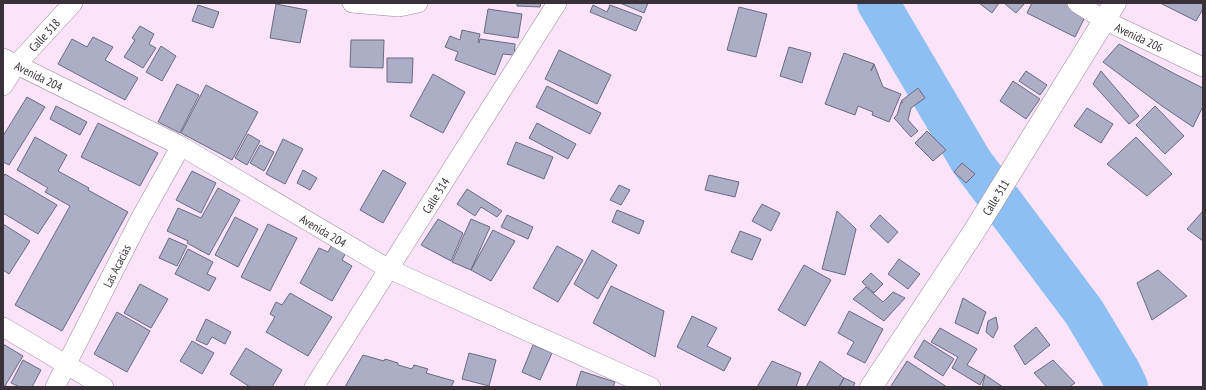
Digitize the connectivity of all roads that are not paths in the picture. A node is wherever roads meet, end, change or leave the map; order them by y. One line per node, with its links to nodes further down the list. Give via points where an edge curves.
1 (73, 3): 7 (street, Calle 318)
2 (352, 3): 3 (street, via 399,7)
3 (418, 3)
4 (557, 3): 11 (street, Calle 314)
5 (1077, 3): 6 (street, Avenida 206)
6 (1109, 12): 8 (street, Avenida 206); 18 (street, Calle 311, via 974,230)
7 (10, 61): 9 (street, Calle 318); 10 (street, Avenida 204)
8 (1203, 67)
9 (3, 86)
10 (181, 146): 11 (street, Avenida 204); 13 (street, Las Acacias, via 139,221)
11 (389, 269): 16 (street, Calle 314); 17 (street, Avenida 204)
12 (3, 327): 13 (street)
13 (66, 365): 14 (street, Las Acacias); 15 (street)
14 (55, 387)
15 (104, 387)
16 (314, 387)
17 (651, 387)
18 (871, 387)

